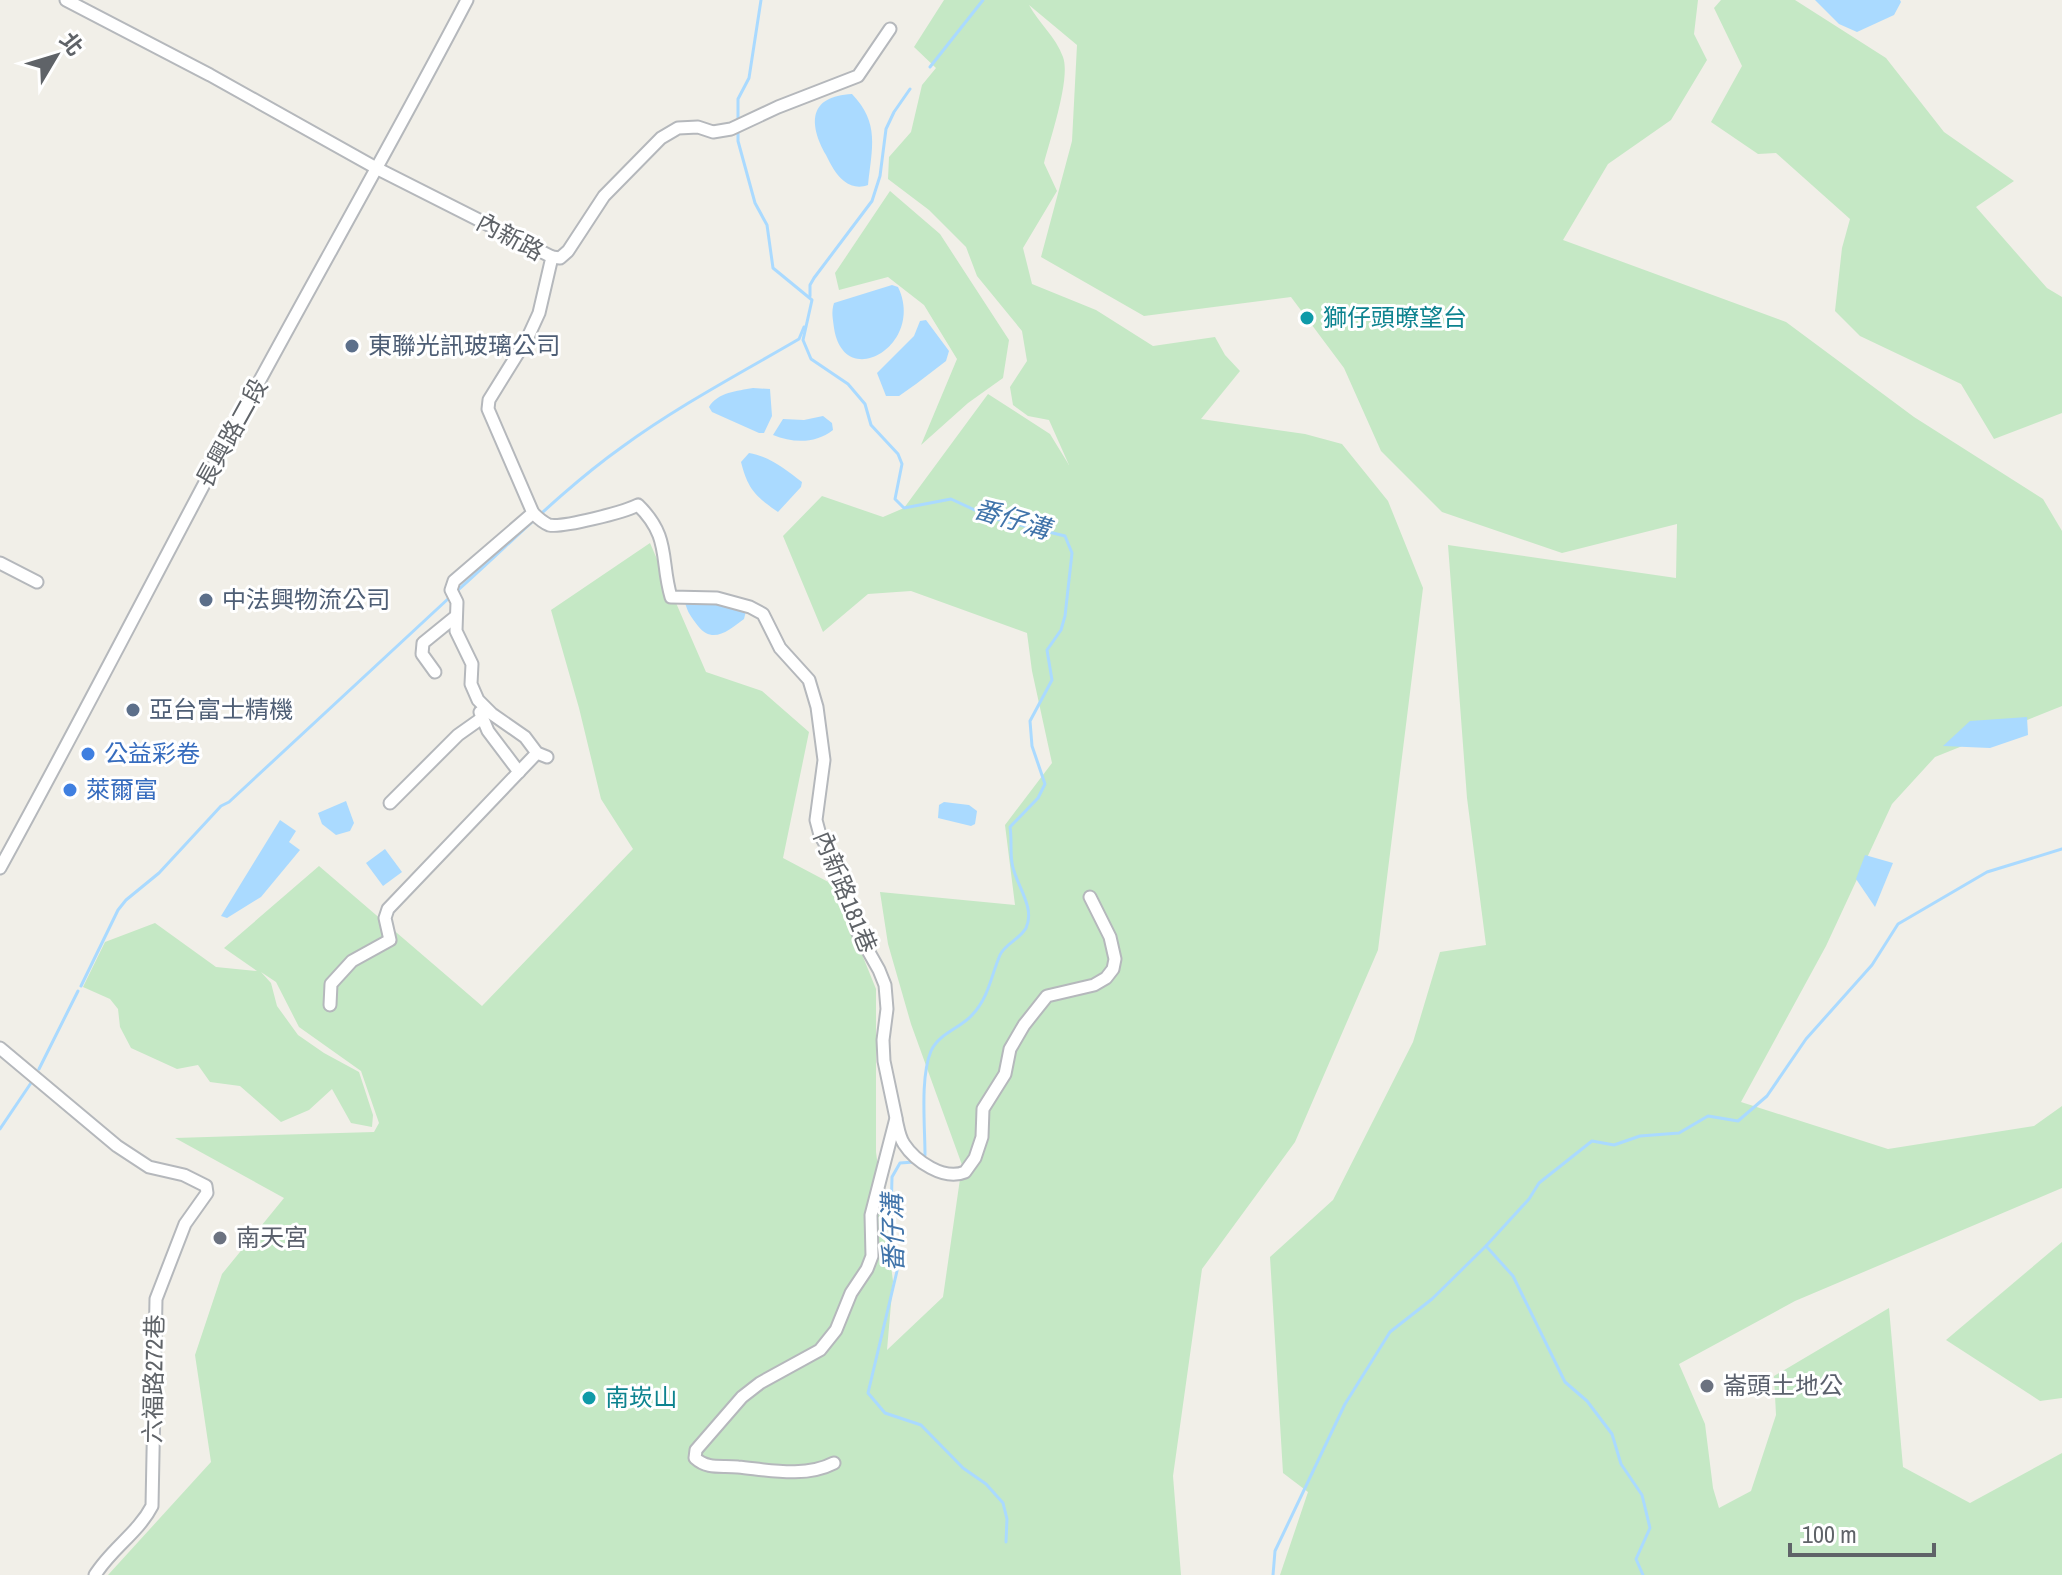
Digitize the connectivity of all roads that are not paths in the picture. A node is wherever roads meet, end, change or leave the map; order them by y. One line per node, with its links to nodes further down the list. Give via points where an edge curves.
1 (66, 0): 4 (street, 內新路)
2 (467, 0): 4 (street, 長興路二段)
3 (890, 29): 5 (street, via 858,76 731,129 678,128 661,138 604,196 568,251)
4 (378, 169): 5 (street, 內新路); 15 (street, 長興路二段)
5 (552, 257): 6 (street, 內新路, via 534,325 488,409)
6 (533, 513): 9 (street, via 454,581); 19 (street, 內新路181巷, via 548,525 565,524 638,505 663,543 671,597 717,598 763,614 780,648 809,680 824,760 816,820 844,876 857,931 885,985 884,1061)
7 (0, 563): 8 (street)
8 (37, 582)
9 (455, 617): 10 (street, via 423,643 422,654); 11 (street, via 472,664 471,684)
10 (435, 672)
11 (482, 704): 12 (street); 13 (street, via 542,755)
12 (482, 718): 13 (street); 14 (street)
13 (519, 772): 17 (street, via 388,909 390,940 352,961 331,984)
14 (390, 803)
15 (0, 868)
16 (1090, 897): 19 (street, via 1110,937 1113,969 1094,985 1047,996 1024,1025 1010,1049 1005,1074 983,1109 982,1137 965,1172 952,1175 925,1165 902,1142)
17 (330, 1005)
18 (0, 1048): 21 (street, 六福路272巷, via 117,1146 149,1167 206,1186 156,1299 152,1506)
19 (896, 1118): 20 (street, 內新路181巷, via 871,1215 872,1256 836,1330 827,1343 742,1397 696,1450 695,1458 714,1467 776,1472)
20 (834, 1463)
21 (95, 1575)

